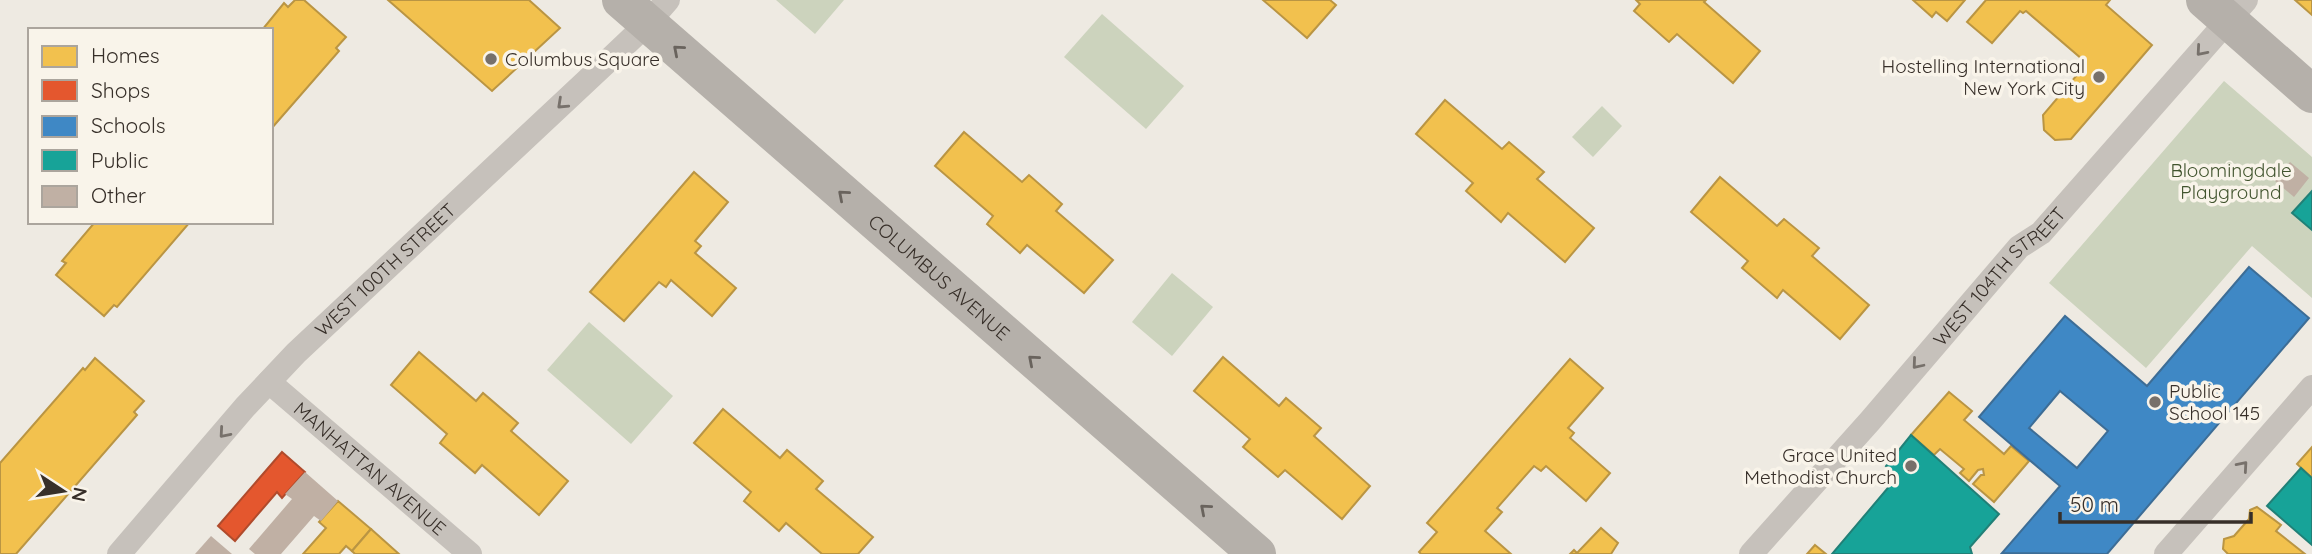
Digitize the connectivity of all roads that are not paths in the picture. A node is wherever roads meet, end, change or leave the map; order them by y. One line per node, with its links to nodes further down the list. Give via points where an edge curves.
1 (2226, 7): 3 (main road); 9 (street, WEST 104TH STREET, one-way to 9, via 2041,233 2019,247)
2 (645, 8): 4 (street, WEST 100TH STREET, one-way to 4); 8 (main road, COLUMBUS AVENUE, one-way to 2)
3 (2312, 94)
4 (269, 382): 6 (street, WEST 100TH STREET, one-way to 6); 7 (street, MANHATTAN AVENUE)
5 (2312, 387): 10 (street, one-way to 5)
6 (119, 554)
7 (470, 554)
8 (1257, 554)
9 (1751, 554)
10 (2166, 554)

